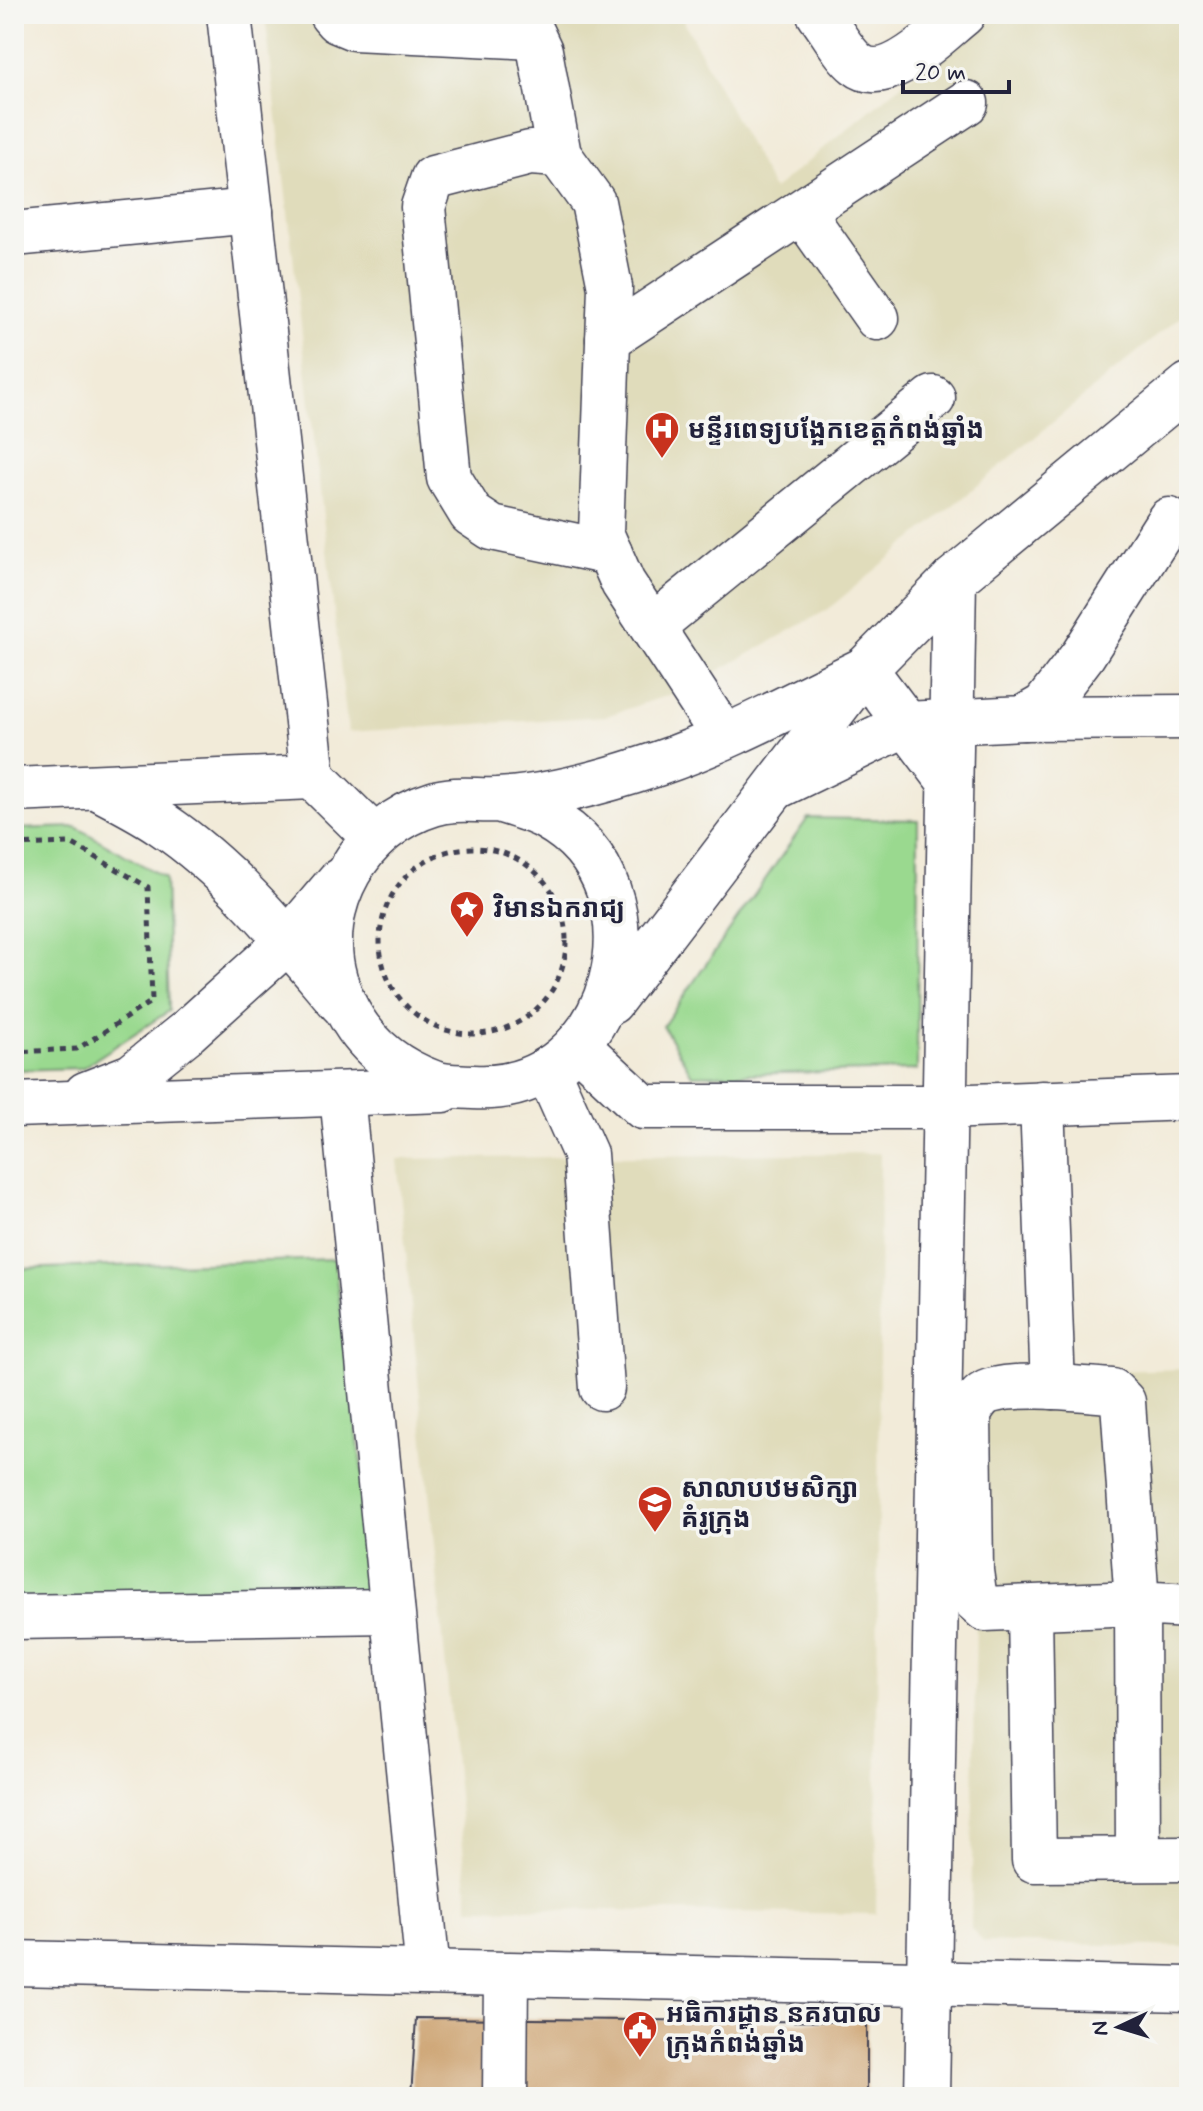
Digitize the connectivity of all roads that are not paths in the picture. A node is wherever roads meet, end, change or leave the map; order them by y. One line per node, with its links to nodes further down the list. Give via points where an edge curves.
1 (229, 14): 8 (street)
2 (331, 14): 5 (street, via 354,28)
3 (819, 14): 4 (street, via 857,64 875,72 892,69)
4 (963, 14)
5 (524, 25): 7 (street, via 540,51)
6 (966, 103): 9 (street)
7 (559, 155): 12 (street, via 593,202 610,287); 16 (street, via 530,153 433,178 428,191 423,207 449,478 471,514 492,528)
8 (251, 211): 10 (street); 25 (street)
9 (803, 213): 11 (street); 12 (street)
10 (14, 234)
11 (877, 318)
12 (608, 339): 16 (street, via 601,533)
13 (1189, 385): 17 (street)
14 (933, 398): 18 (street)
15 (1169, 520): 21 (street, via 1083,655 1044,706)
16 (610, 553): 18 (street, via 623,583)
17 (954, 579): 19 (street); 22 (street)
18 (653, 626): 24 (street)
19 (865, 669): 23 (street); 24 (street); 28 (street)
20 (1189, 717): 21 (street)
21 (1023, 718): 22 (street)
22 (951, 722): 23 (street); 26 (street)
23 (906, 724): 26 (street); 28 (street)
24 (724, 737): 30 (street, via 597,782)
25 (313, 777): 27 (street); 31 (street)
26 (950, 782): 41 (street)
27 (97, 787): 29 (street); 32 (street, via 163,824)
28 (776, 787): 34 (street)
29 (14, 790)
30 (498, 800): 31 (street, via 458,798 431,804 400,818); 34 (street, via 547,818 568,833 606,884 616,918 618,959 612,988)
31 (363, 852): 32 (street); 33 (street, via 336,900 330,928 331,964)
32 (288, 941): 33 (street); 38 (street, via 132,1076)
33 (342, 1004): 35 (street, via 367,1040 405,1071 439,1084)
34 (573, 1046): 35 (street, via 521,1081); 41 (street, via 643,1107); 43 (street)
35 (489, 1088): 36 (street)
36 (342, 1095): 38 (street); 47 (street)
37 (1189, 1098): 39 (street)
38 (63, 1103): 40 (street)
39 (1042, 1103): 41 (street); 42 (street)
40 (14, 1105)
41 (943, 1107): 54 (street)
42 (1053, 1387): 44 (street, via 1112,1391 1123,1402); 46 (street, via 989,1391 969,1413 975,1600 985,1609)
43 (602, 1388)
44 (1137, 1603): 45 (street); 46 (street); 49 (street)
45 (1189, 1606)
46 (1030, 1610): 49 (street, via 1034,1860)
47 (392, 1611): 48 (street); 52 (street)
48 (14, 1617)
49 (1138, 1858): 50 (street)
50 (1189, 1859)
51 (14, 1963): 52 (street)
52 (428, 1972): 53 (street)
53 (506, 1975): 54 (street); 56 (street)
54 (928, 1983): 55 (street); 57 (street)
55 (1189, 1989)
56 (505, 2097)
57 (927, 2097)

